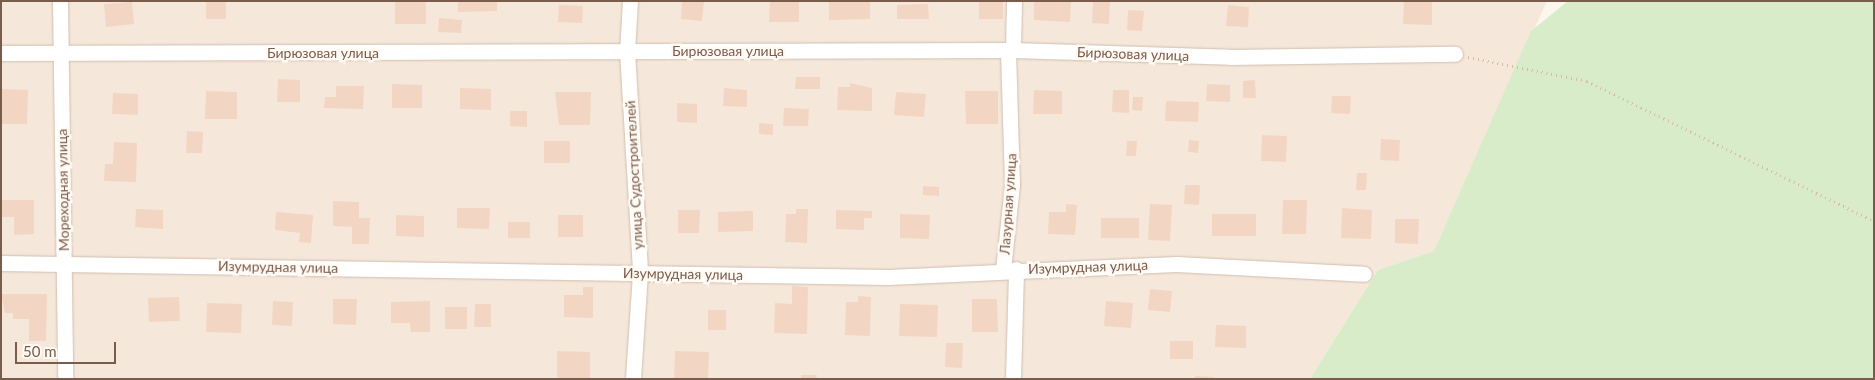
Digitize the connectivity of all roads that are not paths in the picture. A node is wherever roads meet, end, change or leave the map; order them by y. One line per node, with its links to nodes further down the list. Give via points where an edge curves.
1 (60, 1): 7 (street, Мореходная улица)
2 (630, 1): 5 (street, улица Судостроителей)
3 (1014, 1): 4 (street, Лазурная улица)
4 (1011, 50): 5 (street, Бирюзовая улица); 8 (street, Бирюзовая улица, via 1230,57); 11 (street, Лазурная улица)
5 (627, 51): 7 (street, Бирюзовая улица); 12 (street, улица Судостроителей)
6 (1, 53): 7 (street, Бирюзовая улица)
7 (61, 54): 9 (street, Мореходная улица)
8 (1455, 54)
9 (64, 262): 10 (street, Изумрудная улица); 12 (street, Изумрудная улица); 14 (street, Мореходная улица)
10 (1, 263)
11 (1009, 269): 12 (street, Изумрудная улица, via 888,277); 13 (street, Изумрудная улица, via 1176,264); 16 (street, Лазурная улица)
12 (640, 273): 15 (street, улица Судостроителей)
13 (1364, 274)
14 (65, 379)
15 (633, 379)
16 (1014, 379)

